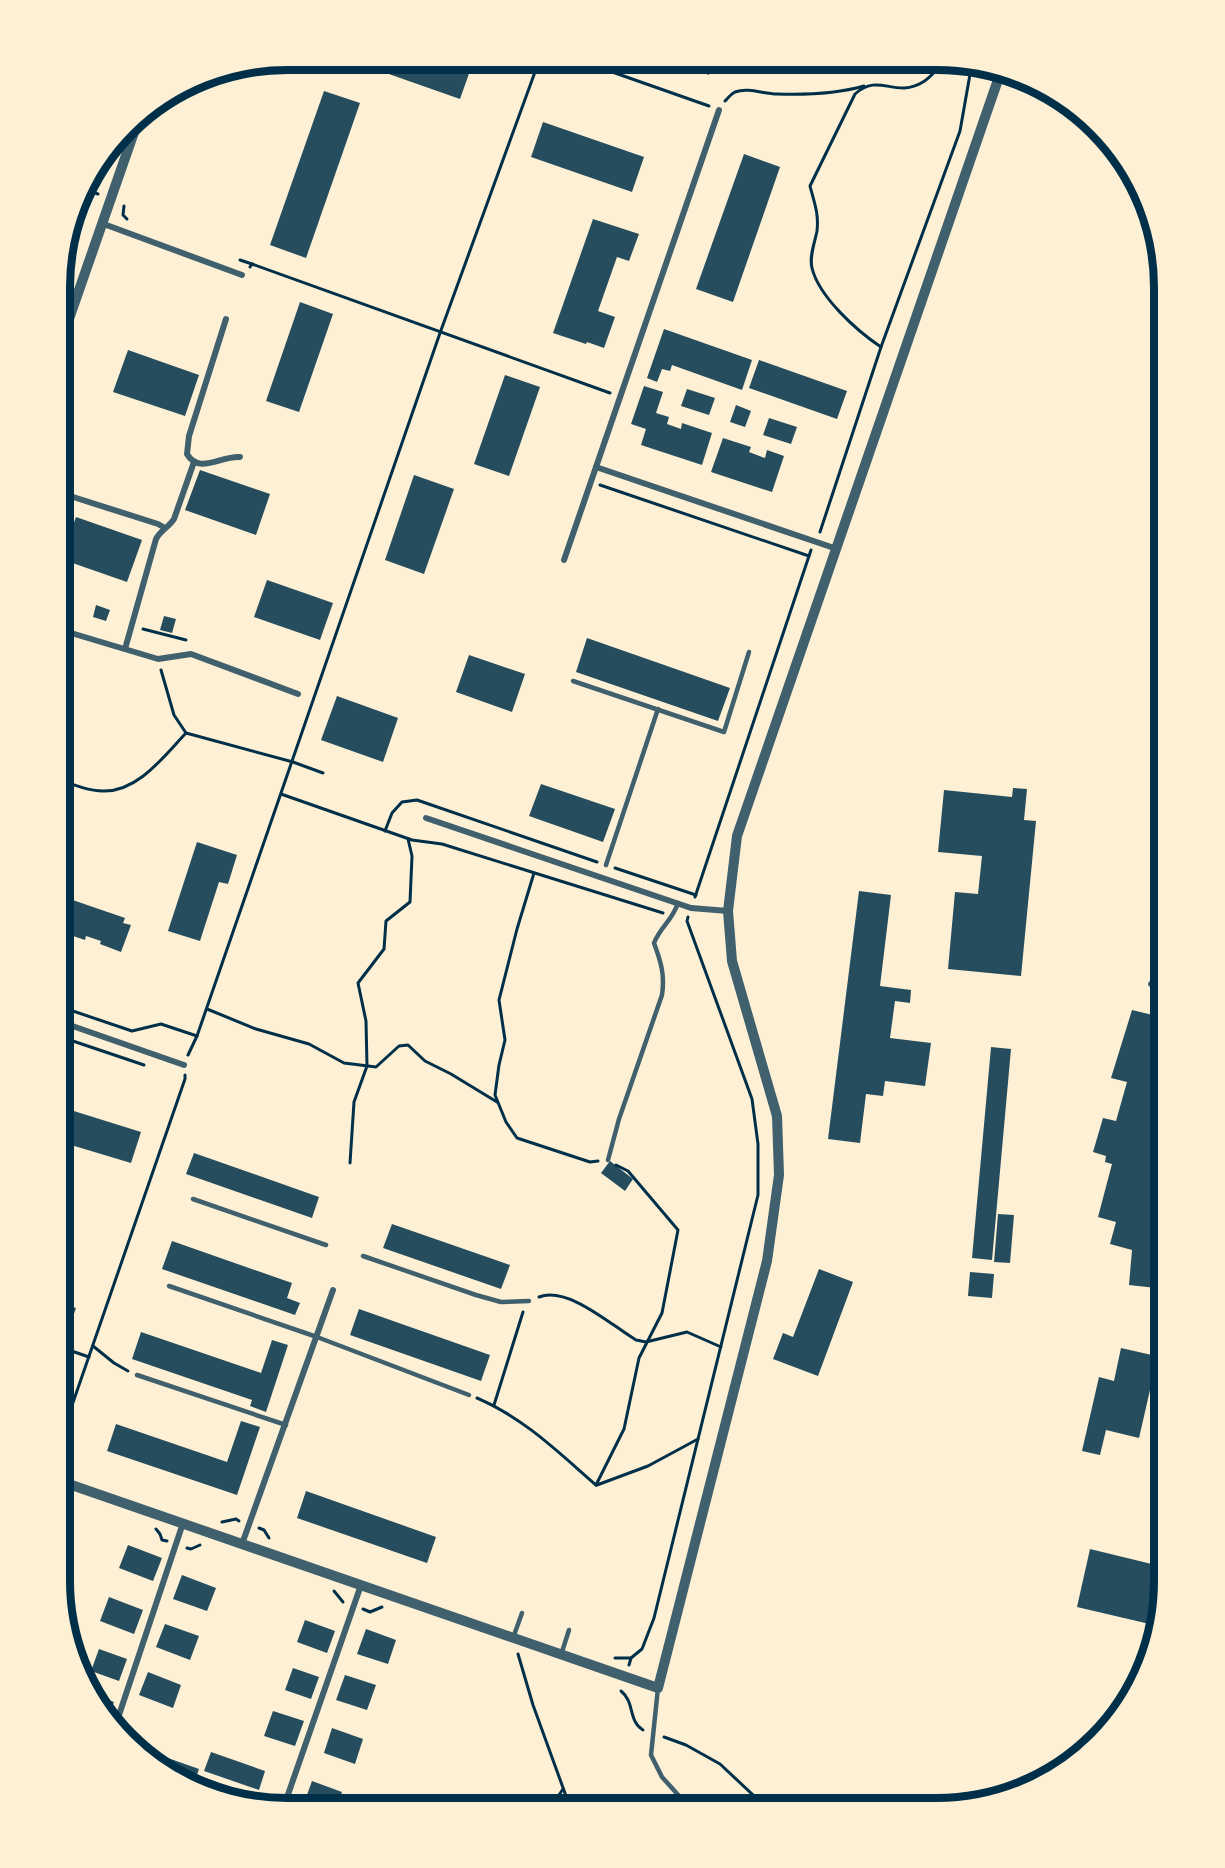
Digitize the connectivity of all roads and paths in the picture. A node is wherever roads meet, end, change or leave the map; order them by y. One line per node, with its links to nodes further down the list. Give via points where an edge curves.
1 (536, 70): 18 (path)
2 (606, 70): 7 (path)
3 (936, 70): 6 (path, via 922,83 904,88)
4 (970, 73): 19 (path, via 960,131)
5 (997, 79): 28 (street)
6 (864, 86): 7 (path, via 814,94 734,92); 19 (path, via 855,94 810,186 817,208 811,266 839,311)
7 (719, 110): 20 (street)
8 (133, 135): 10 (street)
9 (93, 192): 10 (path)
10 (110, 198): 11 (street); 12 (path, via 124,204 123,215)
11 (101, 223): 15 (street); 16 (street)
12 (131, 223)
13 (235, 258): 14 (path)
14 (252, 264): 15 (path); 18 (path)
15 (242, 275)
16 (70, 315)
17 (226, 319): 22 (street, via 186,446)
18 (440, 333): 20 (path); 39 (path)
19 (881, 346): 27 (path)
20 (620, 397): 23 (street)
21 (240, 457): 22 (street)
22 (194, 462): 26 (street, via 174,519)
23 (596, 466): 27 (street); 30 (street)
24 (598, 484): 29 (path)
25 (70, 496): 26 (street)
26 (165, 528): 32 (street, via 156,539)
27 (814, 542): 28 (street); 29 (path)
28 (837, 549): 49 (street, via 737,836)
29 (809, 556): 48 (path)
30 (564, 560)
31 (70, 633): 32 (street)
32 (124, 649): 34 (street)
33 (749, 652): 37 (lane, via 724,732)
34 (158, 659): 36 (street, via 191,654); 38 (path, via 174,715)
35 (573, 681): 37 (lane)
36 (298, 694)
37 (658, 710): 45 (lane)
38 (186, 732): 39 (path); 41 (path, via 145,776 122,787 104,791)
39 (293, 762): 40 (path); 42 (path)
40 (323, 773)
41 (70, 784)
42 (281, 794): 44 (path); 55 (path)
43 (426, 818): 47 (street)
44 (408, 839): 46 (path, via 442,844); 60 (path, via 412,856 410,902 386,921 384,949 358,983 366,1021)
45 (606, 865)
46 (534, 873): 50 (path); 62 (path, via 499,1000 505,1040 495,1095)
47 (678, 903): 48 (street); 50 (lane)
48 (691, 908): 49 (street); 51 (path)
49 (728, 911): 94 (street, via 732,961 777,1116 779,1175 767,1262)
50 (673, 917): 51 (path); 63 (lane, via 659,931 654,943 663,970 662,995)
51 (687, 921): 74 (path, via 752,1099 758,1144 758,1195)
52 (1151, 984): 53 (street)
53 (1154, 985)
54 (70, 1009): 57 (path, via 132,1031 161,1023)
55 (206, 1009): 57 (path); 60 (path, via 309,1044 344,1063)
56 (70, 1025): 59 (street)
57 (197, 1036): 59 (path)
58 (70, 1039): 61 (path)
59 (184, 1065): 73 (path, via 185,1079)
60 (367, 1066): 62 (path, via 376,1067 399,1046 408,1045 425,1061); 64 (path, via 354,1102)
61 (151, 1068)
62 (498, 1103): 63 (path, via 517,1138 590,1162)
63 (608, 1160): 72 (path, via 628,1171 678,1230 662,1313)
64 (350, 1163)
65 (193, 1200): 66 (lane)
66 (326, 1245)
67 (363, 1256): 70 (lane, via 501,1302)
68 (169, 1286): 71 (lane)
69 (333, 1290): 71 (street)
70 (527, 1301): 72 (path, via 559,1294 636,1340); 79 (path)
71 (317, 1337): 78 (lane); 81 (street)
72 (646, 1342): 74 (path, via 687,1332); 84 (path, via 624,1429)
73 (93, 1346): 76 (path); 77 (path)
74 (721, 1347): 82 (path)
75 (70, 1350): 76 (path)
76 (89, 1357): 80 (path)
77 (137, 1375): 81 (lane)
78 (469, 1395): 79 (path)
79 (494, 1405): 84 (path, via 532,1429)
80 (70, 1411)
81 (286, 1425): 86 (street)
82 (698, 1439): 84 (path, via 648,1466); 93 (path, via 654,1618 642,1649 631,1658)
83 (70, 1484): 85 (street)
84 (596, 1485)
85 (183, 1523): 86 (street); 95 (street)
86 (243, 1544): 87 (street)
87 (361, 1585): 90 (street); 98 (street)
88 (522, 1613): 90 (lane)
89 (569, 1630): 92 (lane)
90 (513, 1638): 92 (street)
91 (518, 1654): 97 (path)
92 (561, 1655): 93 (street)
93 (626, 1677): 94 (street); 96 (path, via 621,1691 630,1701 634,1722)
94 (658, 1688): 96 (lane)
95 (118, 1717)
96 (652, 1732): 101 (lane, via 651,1755 662,1778); 102 (path, via 720,1764)
97 (563, 1789): 99 (path); 100 (path)
98 (287, 1798)
99 (557, 1798)
100 (566, 1798)
101 (681, 1798)
102 (756, 1798)

